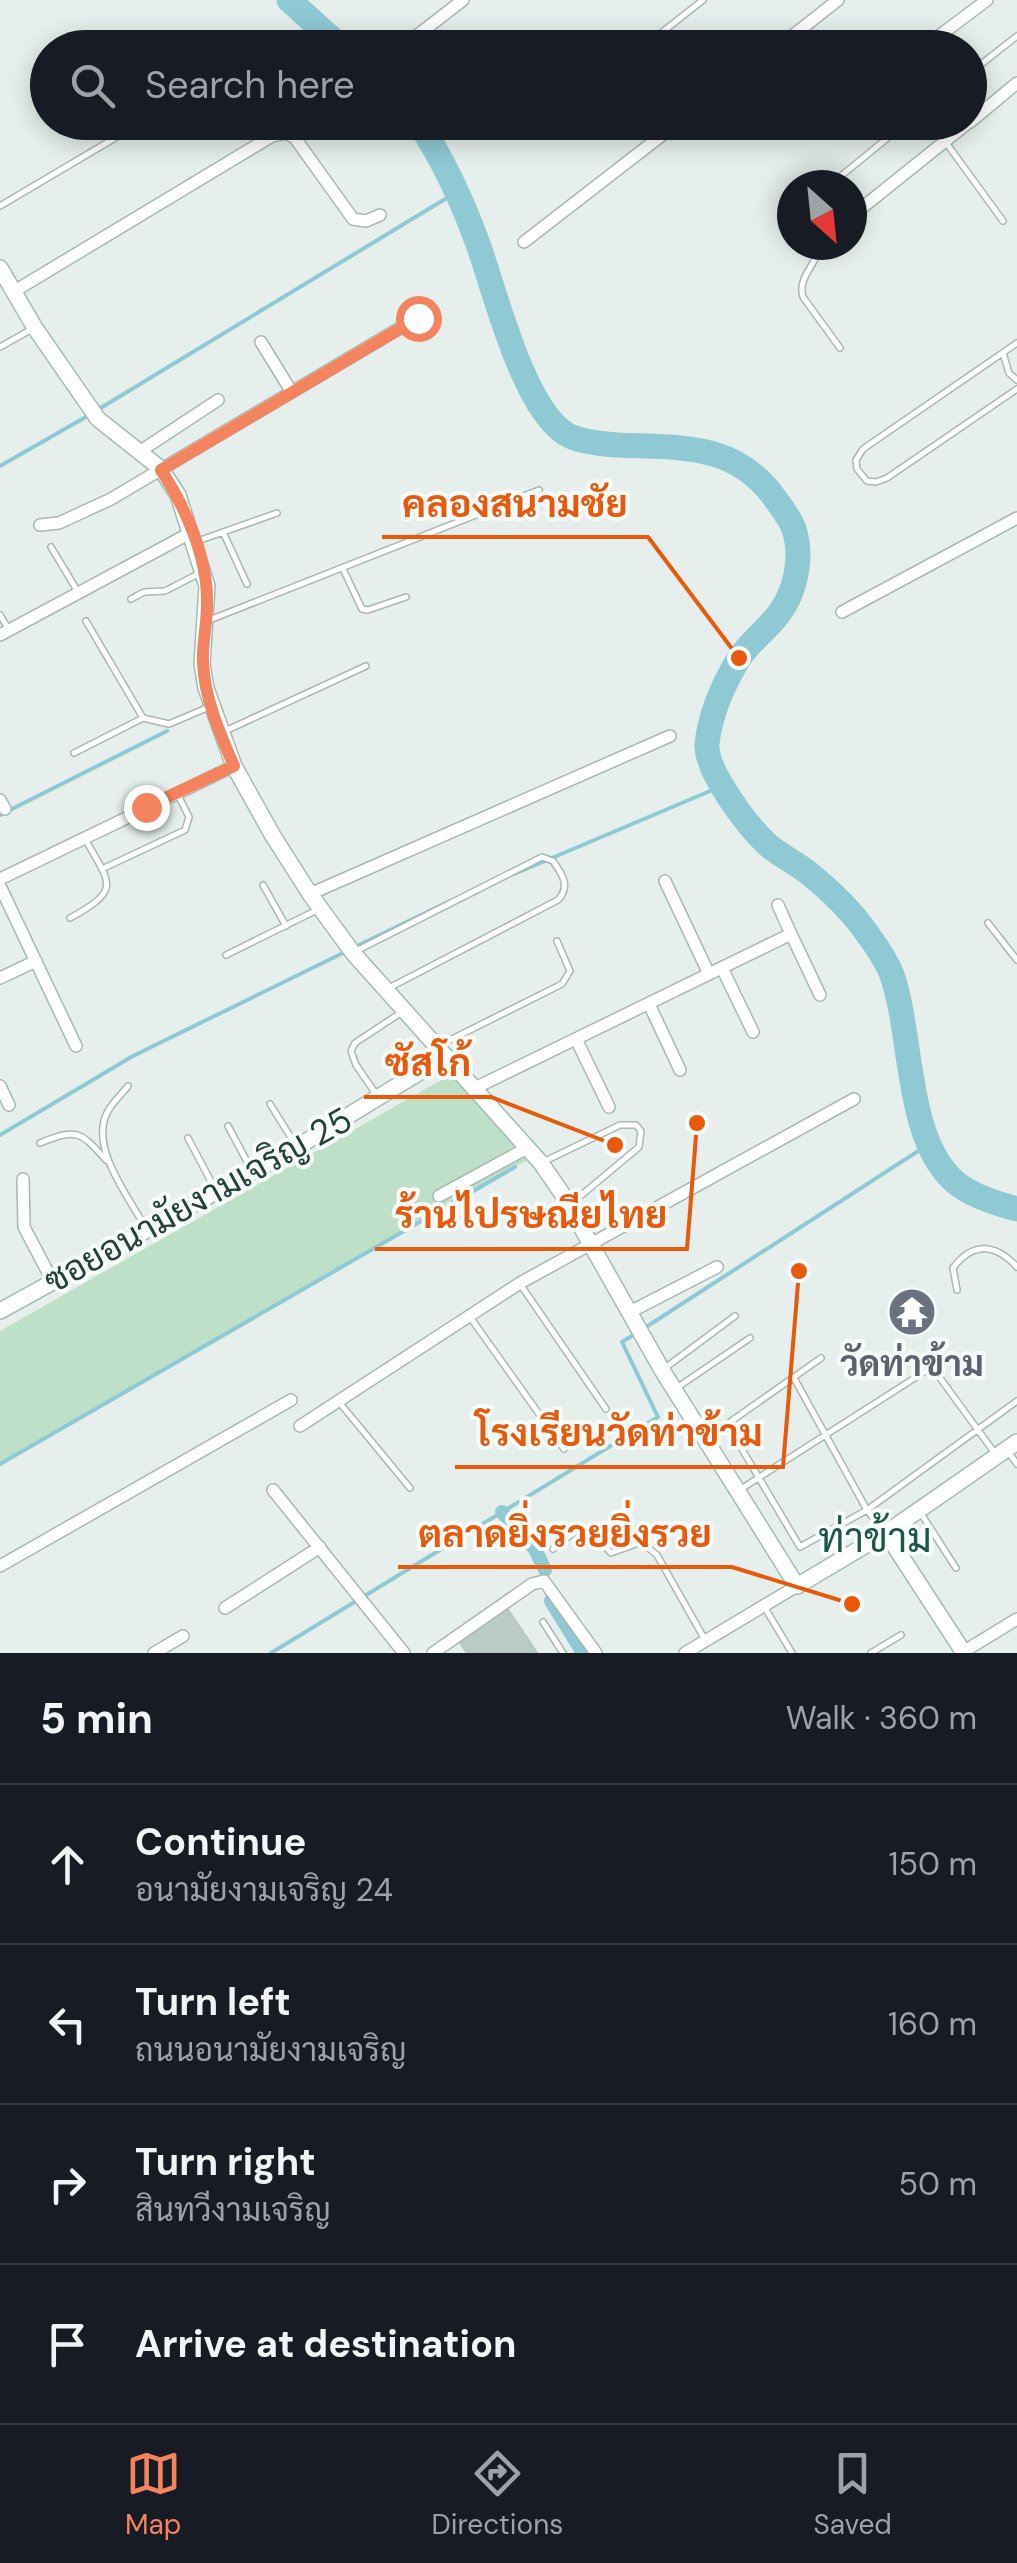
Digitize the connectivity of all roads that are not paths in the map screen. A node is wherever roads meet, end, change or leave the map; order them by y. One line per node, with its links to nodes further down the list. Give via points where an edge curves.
1 (463, 0): 5 (street)
2 (702, 0): 6 (lane)
3 (838, 0): 7 (street)
4 (987, 0): 8 (street)
5 (424, 30)
6 (664, 30)
7 (799, 30)
8 (948, 30)
9 (1017, 36): 10 (lane)
10 (987, 60)
11 (1017, 83): 12 (street)
12 (987, 107)
13 (112, 140): 22 (lane)
14 (265, 140): 28 (street)
15 (295, 140): 23 (street, via 353,218)
16 (656, 140): 25 (street)
17 (884, 140): 20 (lane)
18 (948, 140): 19 (street)
19 (946, 142): 21 (street); 24 (lane)
20 (848, 170)
21 (867, 204)
22 (0, 206)
23 (380, 215)
24 (1003, 221)
25 (524, 242)
26 (816, 260): 34 (lane, via 800,288)
27 (0, 268): 28 (street)
28 (13, 292): 30 (street)
29 (418, 318): 38 (street)
30 (34, 328): 33 (lane); 40 (street, via 98,420)
31 (261, 342): 38 (street)
32 (1017, 344): 35 (lane)
33 (0, 347)
34 (840, 348)
35 (1004, 353): 36 (lane); 37 (lane, via 864,449 857,469 866,480 886,478)
36 (1017, 380)
37 (1017, 390)
38 (291, 392): 41 (street)
39 (218, 400): 40 (street)
40 (140, 452): 41 (street)
41 (161, 470): 45 (street, via 78,516); 47 (street)
42 (539, 490): 49 (lane)
43 (277, 512): 46 (lane)
44 (1017, 518): 55 (street)
45 (40, 525)
46 (223, 532): 47 (lane); 51 (lane)
47 (194, 537): 50 (street); 52 (street)
48 (52, 548): 52 (lane)
49 (343, 569): 53 (lane, via 362,609); 58 (lane)
50 (203, 572): 54 (lane); 58 (street)
51 (247, 584)
52 (78, 592): 59 (street)
53 (406, 597)
54 (131, 600)
55 (842, 612)
56 (0, 616): 59 (lane)
57 (86, 621): 62 (lane)
58 (207, 621): 61 (street, via 202,664)
59 (4, 632)
60 (366, 666): 63 (lane)
61 (212, 706): 62 (lane, via 169,724); 63 (street)
62 (143, 718): 65 (lane)
63 (221, 732): 66 (street)
64 (670, 736): 74 (street)
65 (74, 753)
66 (234, 766): 67 (street); 74 (street)
67 (177, 792): 68 (street); 69 (lane, via 186,830)
68 (84, 837): 69 (lane); 70 (street)
69 (102, 868): 77 (lane, via 104,898)
70 (0, 878)
71 (665, 881): 87 (street)
72 (263, 885): 79 (lane)
73 (0, 886): 85 (street)
74 (310, 894): 76 (street)
75 (778, 905): 80 (street)
76 (320, 908): 79 (lane); 82 (street)
77 (70, 918)
78 (988, 923): 84 (lane)
79 (286, 926): 83 (lane)
80 (792, 934): 86 (street); 90 (street)
81 (557, 941): 96 (lane, via 570,971 562,984)
82 (353, 953): 89 (street); 89 (lane, via 542,857 553,861 566,885 558,900)
83 (226, 955)
84 (1017, 960)
85 (36, 961): 88 (street); 95 (street)
86 (722, 968): 87 (street); 93 (street)
87 (709, 974): 91 (street)
88 (0, 978)
89 (385, 990): 92 (street)
90 (820, 995)
91 (649, 1004): 94 (street); 97 (street)
92 (405, 1011): 96 (street); 101 (lane, via 350,1050)
93 (752, 1032)
94 (576, 1039): 100 (street); 105 (street)
95 (76, 1046)
96 (442, 1051): 100 (street); 101 (street, ซอยอนามัยงามเจริญ 25)
97 (680, 1070)
98 (0, 1086): 104 (street)
99 (128, 1086): 112 (lane, via 103,1124)
100 (475, 1088): 110 (street)
101 (379, 1098): 109 (street, ซอยอนามัยงามเจริญ 25)
102 (854, 1100): 119 (street)
103 (270, 1104): 109 (lane)
104 (9, 1105)
105 (609, 1107)
106 (228, 1126): 113 (lane)
107 (188, 1138): 115 (lane)
108 (40, 1144): 112 (lane, via 78,1133)
109 (296, 1147): 113 (street, ซอยอนามัยงามเจริญ 25)
110 (527, 1148): 111 (street); 116 (street)
111 (540, 1164): 117 (street); 117 (lane, via 620,1125 642,1131 639,1147)
112 (112, 1166): 118 (lane)
113 (252, 1172): 115 (street, ซอยอนามัยงามเจริญ 25)
114 (23, 1179): 122 (street, via 24,1226)
115 (216, 1192): 118 (street, ซอยอนามัยงามเจริญ 25)
116 (439, 1196)
117 (570, 1205): 119 (street)
118 (147, 1230): 122 (street, ซอยอนามัยงามเจริญ 25)
119 (592, 1242): 123 (street); 128 (street)
120 (717, 1267): 128 (street)
121 (1017, 1267): 124 (lane, via 1004,1253 976,1250 953,1268)
122 (53, 1282): 125 (street, ซอยอนามัยงามเจริญ 25)
123 (520, 1284): 126 (street); 137 (lane)
124 (957, 1290)
125 (0, 1311)
126 (469, 1315): 135 (street); 141 (lane)
127 (735, 1316): 131 (lane)
128 (637, 1325): 131 (street)
129 (750, 1338): 133 (lane)
130 (821, 1358): 132 (lane)
131 (662, 1370): 133 (street)
132 (794, 1378): 140 (lane); 144 (lane, via 730,1422)
133 (674, 1390): 147 (street)
134 (291, 1400): 153 (street)
135 (338, 1401): 138 (street); 145 (lane)
136 (1017, 1402): 139 (lane)
137 (606, 1409)
138 (300, 1426)
139 (979, 1432): 140 (lane, via 932,1366); 142 (lane); 148 (lane)
140 (827, 1435): 144 (lane); 148 (lane)
141 (564, 1449)
142 (1007, 1449): 143 (lane); 149 (street)
143 (1017, 1464)
144 (760, 1477): 147 (lane); 148 (lane, via 800,1547)
145 (410, 1488)
146 (273, 1490): 151 (street)
147 (738, 1491): 155 (street)
148 (867, 1510): 150 (lane)
149 (919, 1510): 150 (street); 154 (lane)
150 (886, 1534): 155 (street); 171 (street)
151 (320, 1547): 157 (street); 164 (street)
152 (553, 1550): 162 (lane, via 582,1529 611,1553 641,1542 648,1546)
153 (0, 1566)
154 (956, 1568)
155 (797, 1586): 156 (street)
156 (764, 1605): 162 (street); 169 (lane)
157 (224, 1608)
158 (1017, 1619): 171 (street)
159 (543, 1622): 166 (lane)
160 (900, 1635): 170 (lane)
161 (183, 1636): 163 (street)
162 (706, 1640): 168 (street)
163 (154, 1653)
164 (404, 1653)
165 (433, 1653): 167 (street, via 544,1581)
166 (563, 1653)
167 (596, 1653)
168 (685, 1653)
169 (792, 1653)
170 (871, 1653)
171 (963, 1653)

